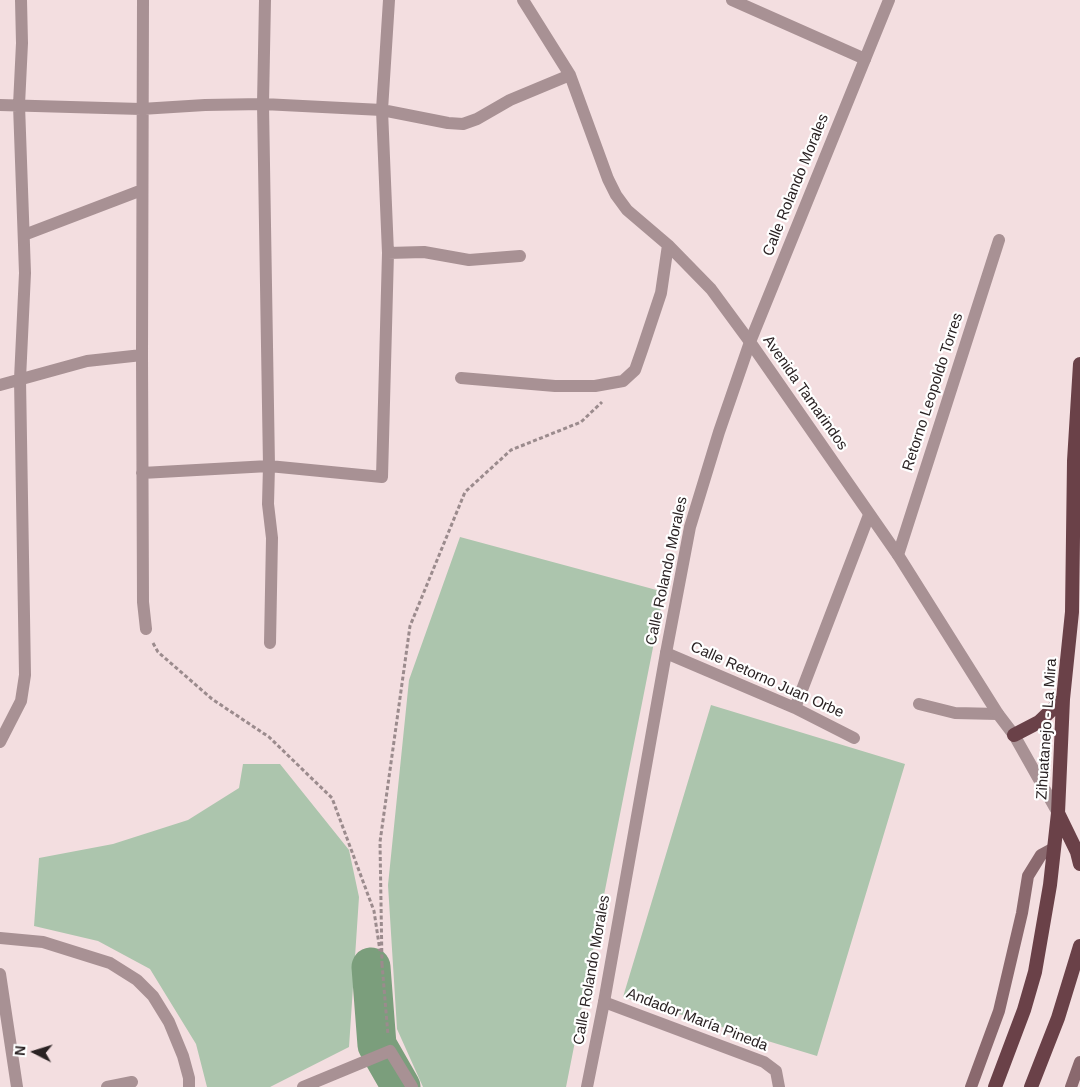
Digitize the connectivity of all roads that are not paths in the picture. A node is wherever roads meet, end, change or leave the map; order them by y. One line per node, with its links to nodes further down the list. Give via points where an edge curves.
1 (21, 0): 12 (street)
2 (143, 0): 13 (street)
3 (265, 0): 10 (street)
4 (389, 0): 14 (street)
5 (523, 0): 9 (street, Avenida Tamarindos)
6 (732, 0): 8 (street)
7 (889, 0): 8 (street, Calle Rolando Morales)
8 (865, 59): 21 (street, Calle Rolando Morales)
9 (570, 74): 14 (street, via 462,124); 18 (street, Avenida Tamarindos, via 616,195 627,210)
10 (263, 104): 13 (street); 14 (street); 27 (street)
11 (0, 105): 12 (street)
12 (19, 105): 13 (street); 16 (street)
13 (142, 109): 15 (street)
14 (382, 110): 19 (street)
15 (142, 190): 16 (street); 22 (street)
16 (24, 236): 25 (street)
17 (999, 240): 30 (street, Retorno Leopoldo Torres)
18 (668, 245): 21 (street, Avenida Tamarindos, via 711,289); 24 (street, via 661,293 635,370 623,381 595,386 555,386)
19 (388, 253): 20 (street, via 424,252 469,260); 27 (street, via 382,477)
20 (520, 256)
21 (750, 342): 29 (street, Avenida Tamarindos); 33 (street, Calle Rolando Morales, via 690,527)
22 (142, 355): 25 (street, via 87,362); 28 (street)
23 (1080, 364): 34 (highway, Zihuatanejo - La Mira, via 1074,461 1072,612)
24 (461, 378)
25 (20, 379): 26 (street); 39 (street, via 25,675 21,701)
26 (0, 386)
27 (269, 466): 28 (street); 32 (street, via 268,504 272,538)
28 (142, 472): 31 (street)
29 (869, 515): 30 (street, Avenida Tamarindos); 36 (street)
30 (898, 555): 37 (street, Avenida Tamarindos)
31 (146, 628)
32 (270, 643)
33 (666, 653): 36 (street, Calle Retorno Juan Orbe); 48 (street, Calle Rolando Morales)
34 (1063, 699): 38 (highway, via 1040,722); 41 (highway, Zihuatanejo - La Mira)
35 (919, 704): 37 (street, via 956,713)
36 (795, 708): 40 (street, Calle Retorno Juan Orbe)
37 (998, 714): 38 (street, Avenida Tamarindos)
38 (1014, 735): 41 (street, Avenida Tamarindos)
39 (1, 737)
40 (854, 738)
41 (1058, 813): 42 (highway, Zihuatanejo - La Mira); 43 (highway)
42 (1054, 848): 58 (main road, via 1041,855 1028,876 999,1011); 59 (highway, Zihuatanejo - La Mira, via 1035,972)
43 (1080, 864)
44 (0, 938): 51 (street, via 43,942 110,963 137,980 153,996 169,1022 183,1056)
45 (1080, 946): 60 (highway, via 1058,1018)
46 (0, 974): 47 (street)
47 (1, 990): 52 (street)
48 (604, 1002): 56 (street, Calle Rolando Morales); 57 (street, Andador María Pineda, via 764,1062 776,1071)
49 (1080, 1062): 61 (main road)
50 (132, 1082): 53 (street)
51 (189, 1083)
52 (17, 1087)
53 (106, 1087)
54 (302, 1087): 55 (street, via 390,1051)
55 (412, 1087)
56 (587, 1087)
57 (779, 1087)
58 (971, 1087)
59 (995, 1087)
60 (1031, 1087)
61 (1070, 1087)

